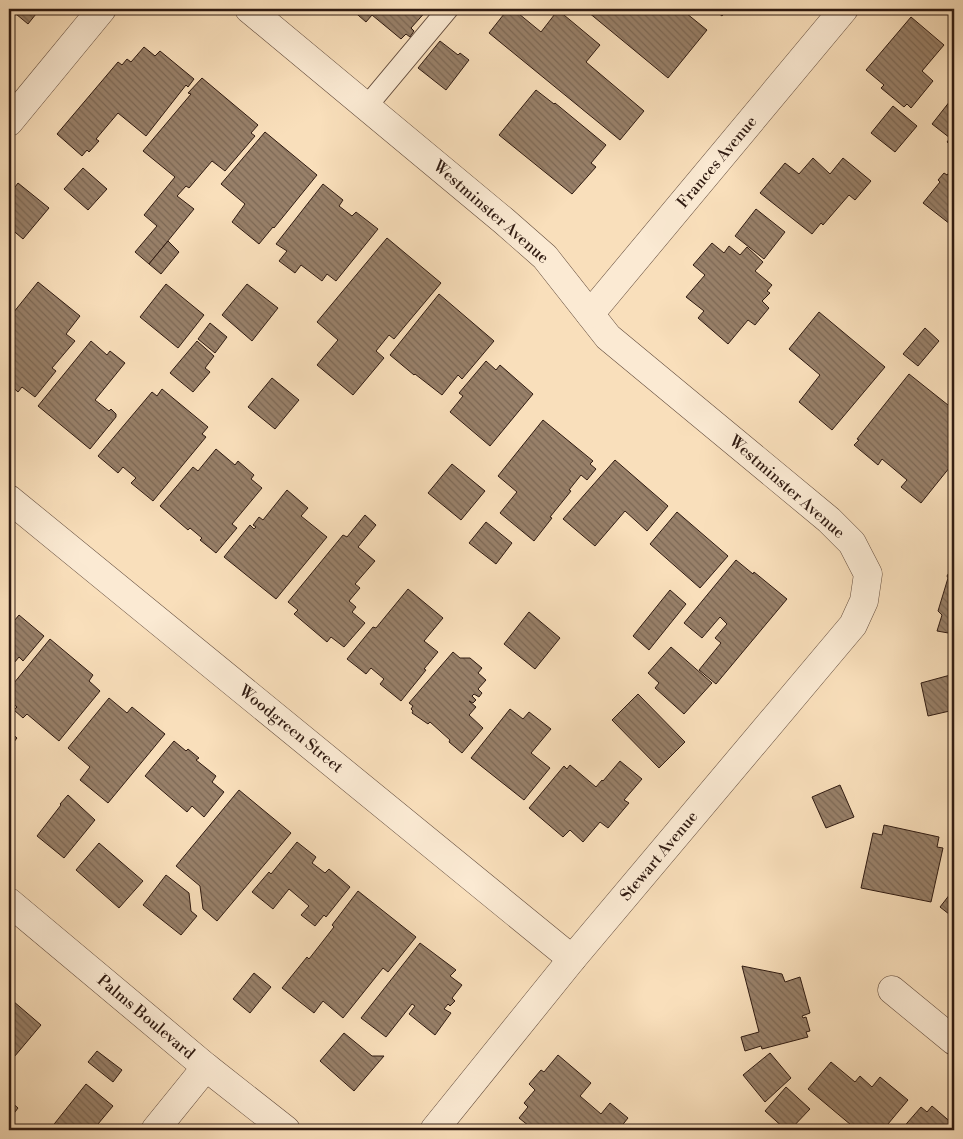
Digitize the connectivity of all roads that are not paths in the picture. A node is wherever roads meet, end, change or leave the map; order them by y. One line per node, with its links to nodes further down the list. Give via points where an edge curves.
1 (102, 9): 6 (street)
2 (249, 9): 5 (street, Westminster Avenue)
3 (448, 9): 5 (lane)
4 (844, 9): 7 (street, Frances Avenue)
5 (367, 106): 7 (street, Westminster Avenue, via 545,257)
6 (9, 122)
7 (590, 314): 9 (street, Westminster Avenue, via 608,337 829,520 852,543)
8 (9, 499): 11 (street, Woodgreen Street)
9 (868, 574): 11 (street, Stewart Avenue, via 864,601 853,625)
10 (9, 902): 14 (street, Palms Boulevard)
11 (572, 959): 15 (street, Stewart Avenue)
12 (892, 990): 13 (street)
13 (954, 1041)
14 (206, 1067): 16 (street); 17 (street, Palms Boulevard)
15 (437, 1129)
16 (155, 1130)
17 (286, 1130)

